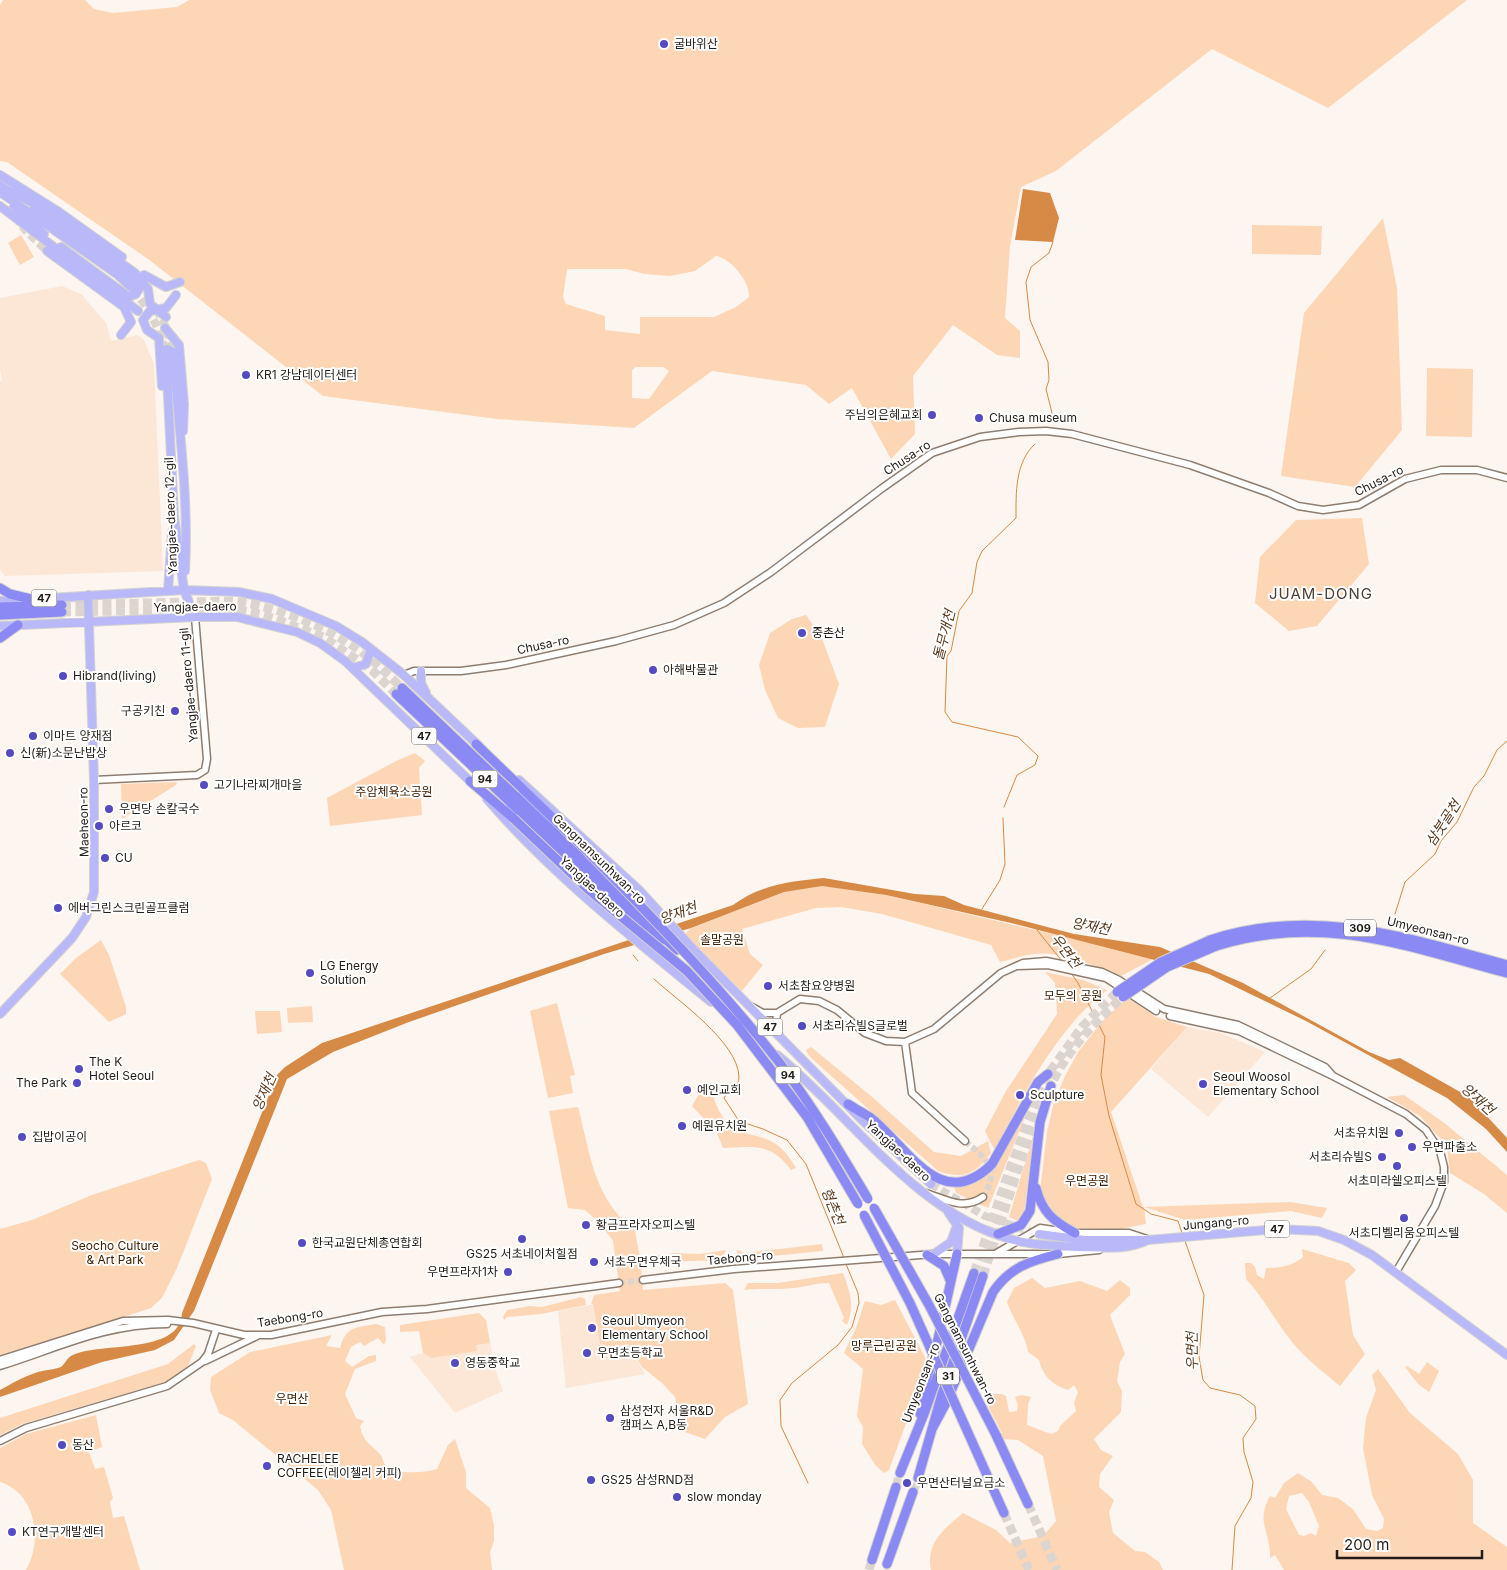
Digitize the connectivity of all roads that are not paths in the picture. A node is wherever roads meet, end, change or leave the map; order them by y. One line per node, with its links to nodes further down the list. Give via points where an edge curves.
1 (0, 175): 7 (main road, via 115,251)
2 (0, 185): 3 (main road)
3 (4, 191): 7 (main road, via 118,275); 7 (main road, via 48,211 116,258)
4 (0, 198): 5 (main road); 9 (main road)
5 (4, 206): 9 (main road)
6 (47, 251): 10 (main road)
7 (139, 282): 8 (main road, via 166,287); 9 (main road, via 136,294); 11 (main road, via 148,289 150,304)
8 (180, 282)
9 (123, 296): 12 (main road, via 127,305)
10 (124, 307): 12 (main road); 17 (main road, via 130,322)
11 (158, 310): 13 (main road); 13 (main road, via 166,308 176,295 176,302); 14 (main road, via 147,313)
12 (138, 311): 14 (main road)
13 (166, 317): 15 (main road)
14 (143, 320): 16 (main road, via 147,330)
15 (165, 328): 16 (main road); 18 (main road, via 178,345)
16 (154, 334): 18 (main road)
17 (121, 335)
18 (169, 356): 20 (main road, Yangjae-daero 12-gil); 22 (main road, Yangjae-daero 12-gil, via 184,404)
19 (1507, 478): 36 (street, Chusa-ro, via 1477,470 1430,472 1405,479 1359,505 1323,510 1298,506 1269,492 1190,465 1072,434 1046,431 980,437 932,453 771,572 724,603 674,625 506,665 461,671)
20 (174, 516): 22 (main road, Yangjae-daero 12-gil); 23 (main road)
21 (0, 588): 25 (highway)
22 (184, 590): 23 (main road, Yangjae-daero / 47); 29 (main road, Yangjae-daero 11-gil); 34 (main road, Yangjae-daero / 47, via 239,592 272,599 336,626)
23 (168, 591): 24 (main road, Yangjae-daero / 47)
24 (88, 595): 25 (main road, Yangjae-daero / 47); 30 (main road, Maeheon-ro)
25 (31, 599): 26 (main road, Yangjae-daero / 47)
26 (0, 601)
27 (0, 607): 28 (highway, via 62,609)
28 (0, 615)
29 (195, 617): 30 (main road, Yangjae-daero / 47); 35 (main road, Yangjae-daero / 47, via 237,617 297,632 320,643); 41 (street, Yangjae-daero 11-gil, via 207,759 205,770 197,775)
30 (89, 623): 32 (main road, Yangjae-daero / 47); 41 (main road, Maeheon-ro)
31 (0, 626): 32 (main road, Yangjae-daero / 47)
32 (18, 626): 33 (highway)
33 (0, 638)
34 (371, 649): 35 (main road, via 366,664); 37 (main road, Yangjae-daero / 47)
35 (353, 668): 42 (main road, Yangjae-daero / 47)
36 (421, 671): 37 (street, Chusa-ro); 38 (main road, via 423,689)
37 (404, 675): 38 (main road, Yangjae-daero / 47)
38 (434, 705): 39 (main road, Yangjae-daero / 47)
39 (474, 748): 40 (highway, Yangjae-daero / 94, via 399,691); 43 (highway, Gangnamsunhwan-ro); 47 (highway, bridge, via 586,851 646,912); 50 (main road, Yangjae-daero / 47, via 536,794 659,911)
40 (452, 749): 43 (highway, Yangjae-daero / 94); 45 (main road, bridge, via 590,884)
41 (94, 780): 52 (main road, Maeheon-ro, via 96,886 86,917 72,938)
42 (470, 781): 45 (main road, Yangjae-daero / 47, via 506,822 615,926); 47 (highway, bridge, via 589,890)
43 (577, 861): 47 (highway, Gangnamsunhwan-ro / 94, bridge)
44 (1213, 943): 46 (highway, Umyeonsan-ro / 309, via 1229,934 1274,925 1326,924 1395,935); 48 (highway, Umyeonsan-ro / 309, via 1297,930 1337,933 1394,943); 49 (highway, Umyeonsan-ro / 309, bridge, via 1161,962)
45 (655, 956): 61 (main road, Yangjae-daero / 47, via 782,1059 895,1168)
46 (1507, 964)
47 (689, 967): 63 (highway, Gangnamsunhwan-ro / 94, bridge, via 733,1007 779,1063); 64 (highway, Gangnamsunhwan-ro / 94, bridge, via 807,1117)
48 (1507, 973)
49 (1120, 995)
50 (744, 1002): 51 (street, via 763,1013); 53 (main road, Yangjae-daero / 47)
51 (777, 1013): 53 (street); 54 (street, via 800,999 819,1001 865,1033)
52 (0, 1014)
53 (780, 1036): 57 (main road, Yangjae-daero / 47)
54 (905, 1042): 58 (street, via 912,1093); 79 (street, via 934,1029 992,979 1023,963 1047,963 1079,969 1111,981 1160,1012 1239,1031 1333,1076 1418,1123 1431,1136 1440,1150 1444,1167 1442,1189)
55 (1048, 1074): 57 (highway, via 1038,1082 992,1164 982,1174 958,1182 948,1182 919,1166 871,1119)
56 (1051, 1086): 60 (highway, via 1040,1122)
57 (848, 1104): 59 (main road, Yangjae-daero / 47)
58 (965, 1141)
59 (932, 1184)
60 (1035, 1185): 69 (highway, via 1039,1202 1048,1216); 70 (highway, via 1026,1220 1018,1227)
61 (925, 1192): 62 (street, via 960,1204); 65 (main road, Yangjae-daero / 47)
62 (983, 1197)
63 (868, 1199)
64 (858, 1204)
65 (944, 1207): 68 (main road); 70 (main road, Yangjae-daero / 47)
66 (874, 1208): 97 (highway, Gangnamsunhwan-ro, bridge, via 929,1305)
67 (864, 1215): 98 (highway, bridge, via 910,1303)
68 (956, 1221): 75 (main road, via 952,1240); 76 (main road, via 960,1232)
69 (1075, 1232): 72 (street, via 1129,1232); 73 (street, via 1040,1228)
70 (998, 1234): 73 (main road, Yangjae-daero / 47)
71 (1039, 1234): 72 (main road, Jungang-ro / 47, via 1085,1240)
72 (1148, 1240): 74 (main road, Yangjae-daero / 47, via 1136,1246); 79 (main road, Jungang-ro / 47, via 1278,1229 1318,1231 1344,1240)
73 (1018, 1241): 74 (main road, Yangjae-daero / 47); 77 (street)
74 (1116, 1248): 78 (street)
75 (930, 1254): 76 (street); 80 (street, Taebong-ro, via 734,1269); 81 (highway, via 944,1266)
76 (957, 1254): 77 (street); 81 (highway)
77 (995, 1254): 78 (street)
78 (1058, 1254): 91 (highway, via 1025,1263 1000,1282)
79 (1396, 1272): 86 (main road, Jungang-ro / 47)
80 (643, 1280)
81 (950, 1280): 90 (highway, via 923,1392)
82 (619, 1283): 85 (street, Taebong-ro, via 382,1312)
83 (105, 1328): 84 (street, Taebong-ro, via 144,1320 188,1322); 87 (street); 89 (street)
84 (216, 1330): 85 (street, Taebong-ro); 88 (street)
85 (258, 1336): 88 (street)
86 (1507, 1355)
87 (0, 1360)
88 (202, 1362): 92 (street, via 167,1386 26,1428)
89 (0, 1366)
90 (919, 1424): 91 (highway, Umyeonsan-ro / 31, via 979,1274); 93 (highway, Umyeonsan-ro / 31)
91 (932, 1429): 94 (highway, Umyeonsan-ro / 31)
92 (0, 1441)
93 (900, 1473)
94 (918, 1478)
95 (896, 1487): 99 (highway)
96 (913, 1492): 100 (highway)
97 (1028, 1504)
98 (1004, 1513)
99 (872, 1560)
100 (887, 1564)

